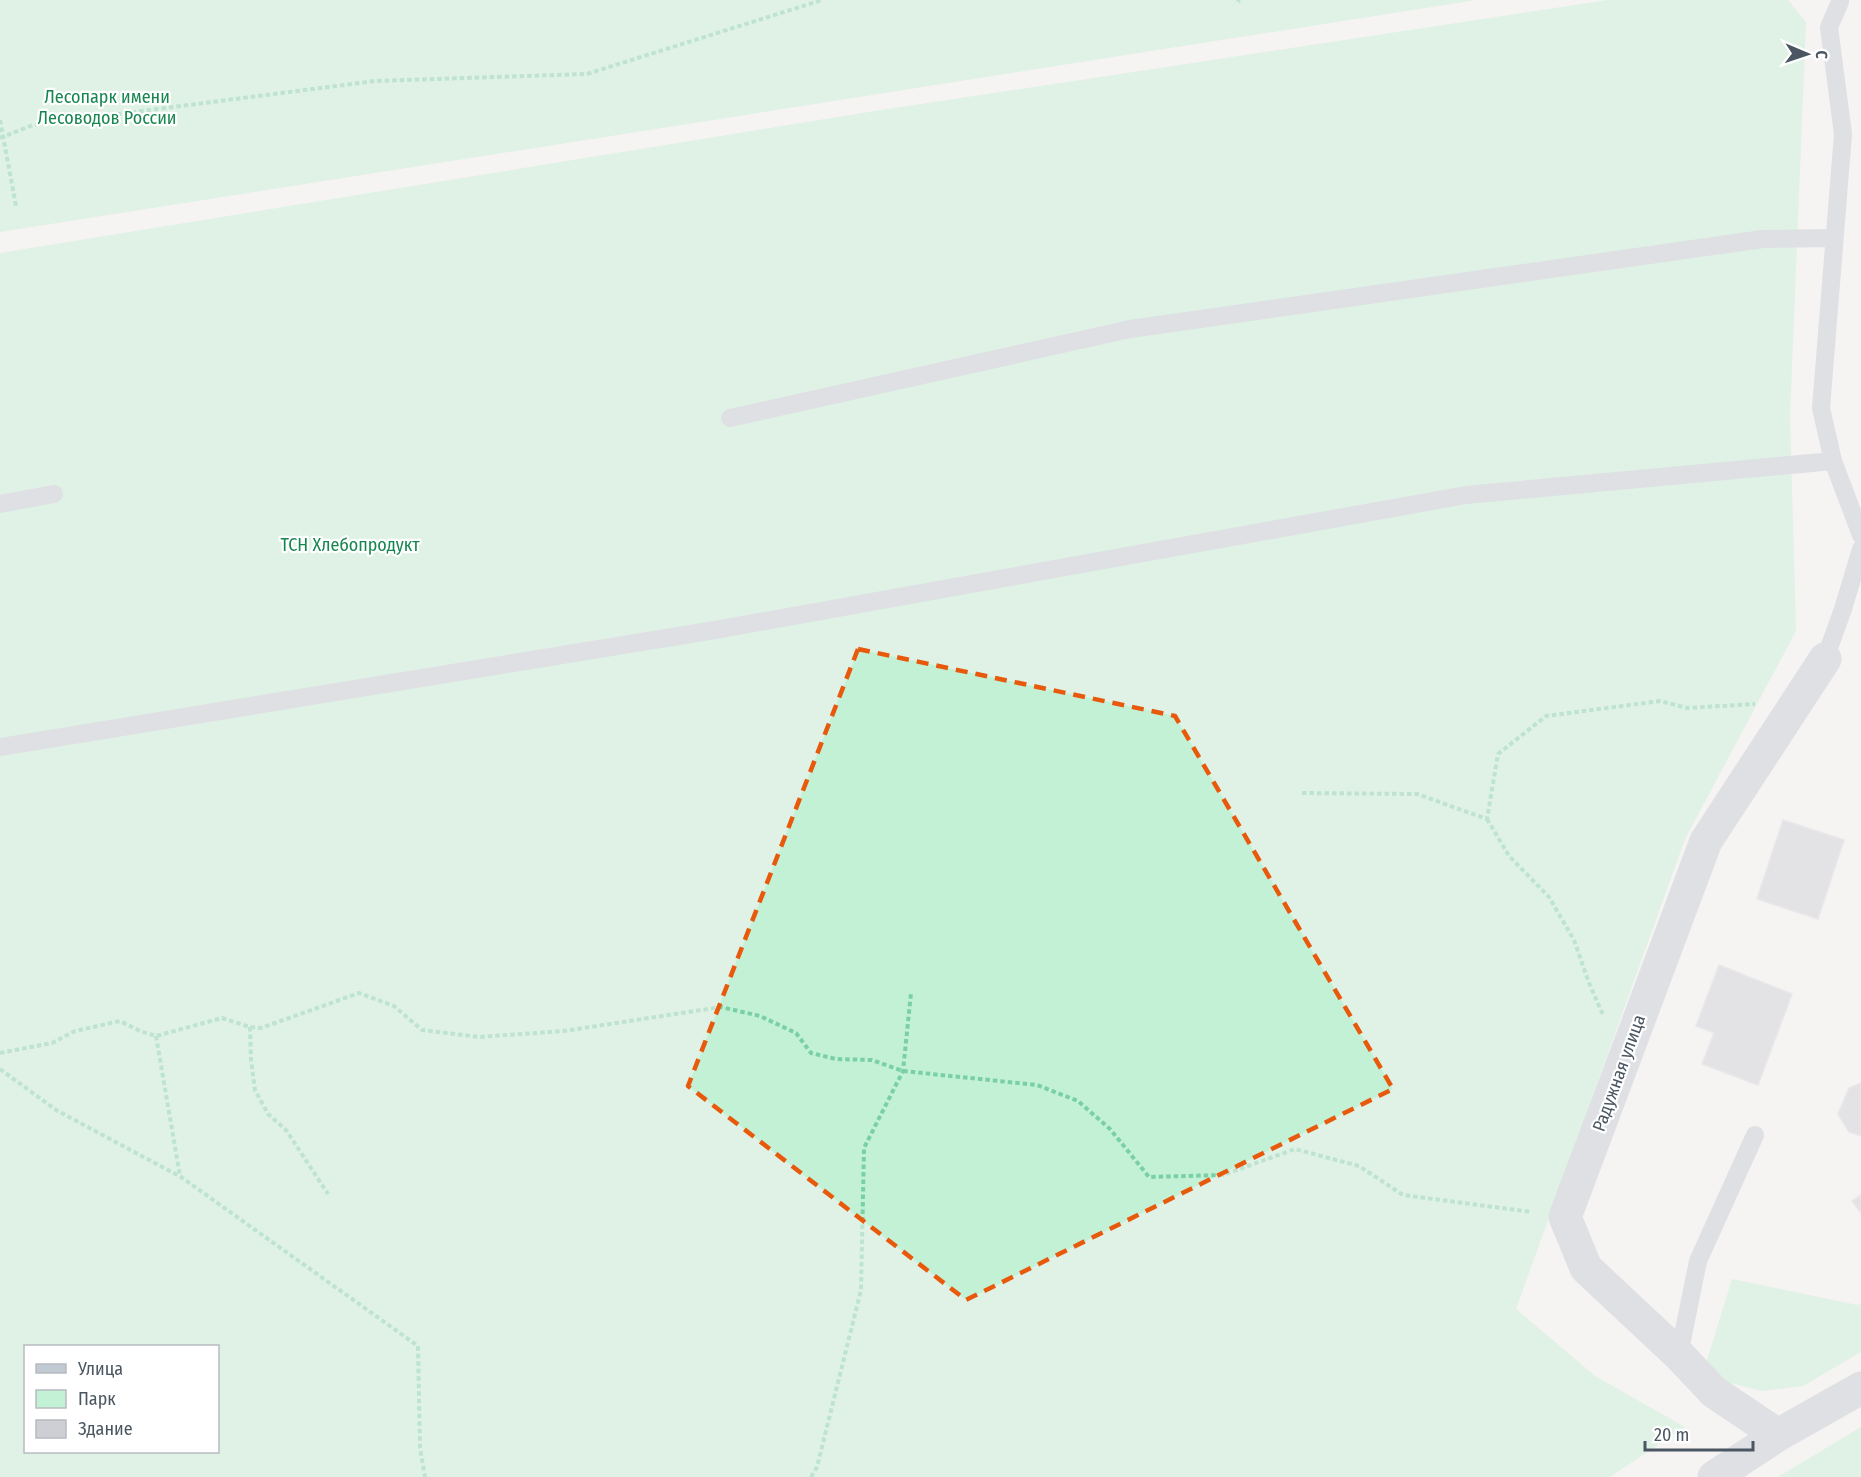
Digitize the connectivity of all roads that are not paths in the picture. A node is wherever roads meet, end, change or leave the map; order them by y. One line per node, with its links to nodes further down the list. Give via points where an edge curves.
1 (1840, 2): 2 (lane, via 1829,27 1843,135)
2 (1834, 238): 3 (lane, via 1763,239 1130,329); 4 (lane, via 1821,408)
3 (730, 418)
4 (1833, 461): 7 (lane); 10 (lane, via 1466,495 715,630)
5 (54, 494): 6 (lane)
6 (0, 504)
7 (1861, 535)
8 (1861, 549): 9 (lane)
9 (1824, 659): 12 (street, Радужная улица, via 1706,841 1566,1217 1586,1268)
10 (0, 747)
11 (1755, 1135): 12 (lane, via 1698,1261)
12 (1679, 1355): 14 (street, via 1714,1392)
13 (1861, 1388): 14 (street)
14 (1778, 1435): 15 (street)
15 (1714, 1477)

